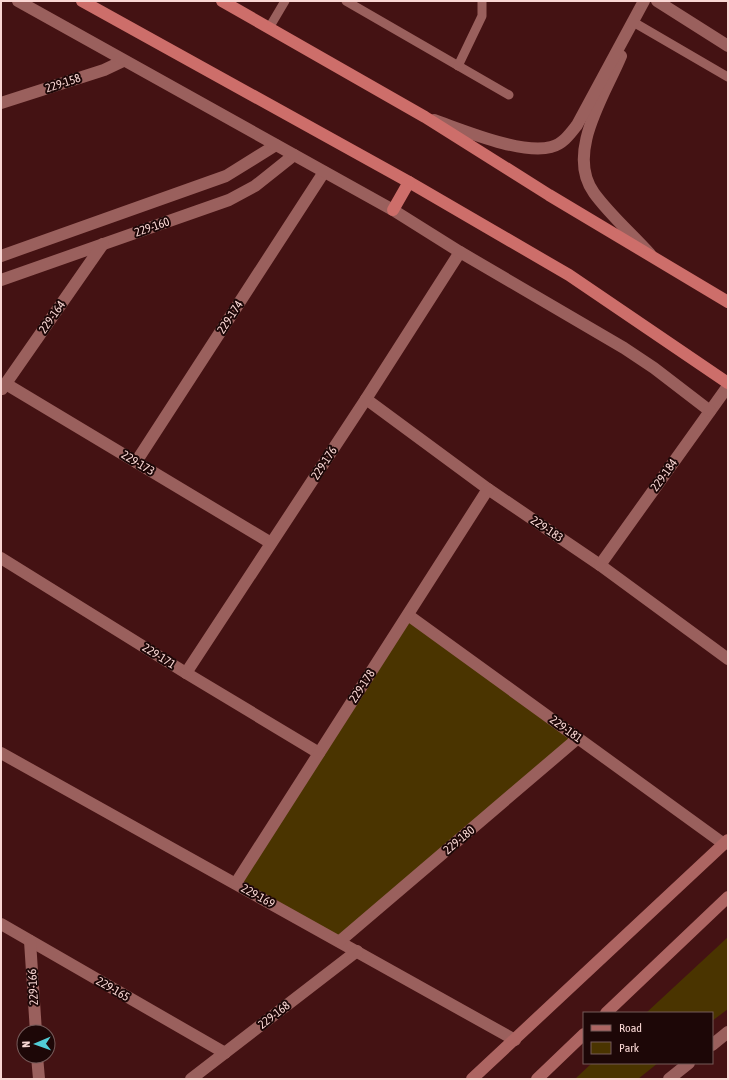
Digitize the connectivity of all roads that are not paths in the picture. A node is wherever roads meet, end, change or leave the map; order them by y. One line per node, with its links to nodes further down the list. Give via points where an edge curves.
1 (18, 1): 12 (street)
2 (82, 1): 21 (highway)
3 (222, 1): 10 (highway)
4 (285, 1): 10 (lane)
5 (346, 1): 13 (lane)
6 (482, 1): 13 (lane, via 482,16)
7 (644, 1): 9 (street); 17 (street, via 567,139 552,147 511,144)
8 (657, 1): 11 (street)
9 (635, 23): 14 (lane); 26 (street, via 592,122 583,155 584,170 594,193)
10 (269, 28): 17 (highway)
11 (728, 46)
12 (123, 61): 16 (street, 229-158, via 104,70); 18 (street)
13 (458, 66): 15 (lane)
14 (728, 77)
15 (509, 95)
16 (1, 103)
17 (425, 118): 26 (highway)
18 (276, 145): 19 (street); 25 (street, 229-160, via 226,176)
19 (294, 155): 20 (street); 23 (street, 229-160, via 255,186 229,200)
20 (324, 172): 22 (street); 34 (street, 229-174)
21 (409, 182): 22 (highway); 29 (highway, via 569,275)
22 (393, 210): 24 (street)
23 (103, 244): 27 (street, 229-160); 31 (street, 229-164)
24 (460, 252): 32 (street, 229-176); 33 (street, via 624,348)
25 (1, 256)
26 (654, 258): 28 (highway)
27 (1, 280)
28 (727, 301)
29 (728, 383)
30 (728, 386): 33 (street, 229-184)
31 (3, 387): 34 (street, 229-173)
32 (366, 399): 35 (street, 229-183); 36 (street, 229-176)
33 (710, 411): 38 (street, 229-184)
34 (136, 462): 36 (street, 229-173)
35 (488, 489): 38 (street, 229-183); 39 (street, 229-178)
36 (271, 543): 41 (street, 229-176)
37 (1, 558): 41 (street, 229-171)
38 (600, 565): 40 (street, 229-183)
39 (408, 615): 42 (street, 229-181); 43 (street, 229-178)
40 (728, 659)
41 (186, 673): 43 (street, 229-171)
42 (578, 738): 45 (street, 229-181); 50 (street, 229-180)
43 (319, 752): 46 (street, 229-178)
44 (1, 753): 46 (street, 229-169)
45 (726, 842): 56 (main road)
46 (236, 883): 50 (street, 229-169)
47 (728, 897): 52 (main road)
48 (1, 924): 49 (street, 229-165)
49 (30, 941): 53 (street, 229-166); 58 (street, 229-165)
50 (340, 941): 51 (street, 229-169)
51 (357, 951): 56 (street, 229-169); 58 (street, 229-168)
52 (607, 1012)
53 (35, 1024)
54 (728, 1032): 57 (street)
55 (583, 1035): 64 (main road)
56 (515, 1040): 63 (main road)
57 (713, 1044)
58 (225, 1053): 62 (street, 229-168)
59 (37, 1064): 61 (street)
60 (688, 1064): 65 (street)
61 (38, 1079)
62 (191, 1079)
63 (472, 1079)
64 (537, 1079)
65 (669, 1079)

